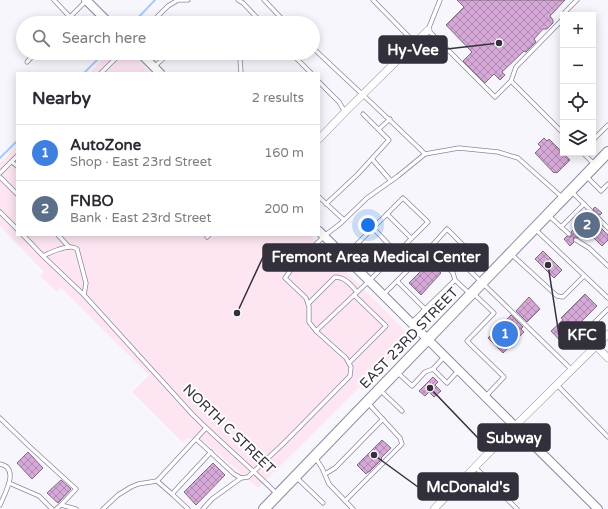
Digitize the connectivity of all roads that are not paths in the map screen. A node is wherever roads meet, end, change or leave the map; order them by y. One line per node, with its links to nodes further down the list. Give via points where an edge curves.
1 (54, 0): 10 (lane)
2 (86, 0): 11 (lane); 12 (street)
3 (188, 0): 13 (lane, via 178,0)
4 (238, 0): 14 (lane)
5 (264, 0): 15 (lane)
6 (372, 0): 18 (lane)
7 (440, 0): 17 (lane)
8 (577, 0): 9 (lane)
9 (564, 12)
10 (69, 16)
11 (71, 16)
12 (102, 16)
13 (157, 16)
14 (255, 16)
15 (279, 16)
16 (560, 22): 29 (lane, via 516,67)
17 (428, 30): 18 (street); 29 (lane, via 495,97)
18 (415, 43): 31 (street)
19 (320, 55): 31 (lane)
20 (114, 60): 26 (lane)
21 (147, 60): 25 (street)
22 (163, 60): 25 (lane)
23 (240, 60): 27 (lane)
24 (298, 60): 28 (lane)
25 (157, 70)
26 (102, 72)
27 (241, 72)
28 (309, 72)
29 (511, 81): 37 (lane)
30 (320, 83): 32 (lane)
31 (362, 95): 32 (street); 34 (lane)
32 (345, 112): 39 (street)
33 (363, 114): 36 (lane)
34 (390, 119): 36 (lane); 40 (lane)
35 (608, 125): 38 (lane)
36 (379, 130): 44 (lane, via 389,140)
37 (560, 130)
38 (596, 137)
39 (320, 138)
40 (425, 154): 51 (lane); 56 (lane, via 459,148 498,152 518,158)
41 (586, 156): 47 (lane)
42 (607, 156): 47 (main road, EAST 23RD STREET)
43 (16, 157): 45 (lane)
44 (372, 159): 51 (lane); 57 (lane)
45 (12, 162): 46 (lane); 48 (lane)
46 (16, 165)
47 (595, 165): 49 (main road, EAST 23RD STREET)
48 (0, 173)
49 (585, 175): 52 (lane, via 601,191); 53 (main road, EAST 23RD STREET)
50 (0, 177): 54 (lane)
51 (391, 181): 64 (lane, via 367,198)
52 (608, 184)
53 (570, 191): 56 (main road, EAST 23RD STREET); 58 (lane)
54 (16, 193)
55 (320, 197): 57 (lane)
56 (563, 198): 62 (main road, EAST 23RD STREET)
57 (326, 204): 64 (lane)
58 (584, 204): 59 (lane); 65 (lane)
59 (591, 211)
60 (0, 212): 66 (lane)
61 (387, 214): 67 (lane); 74 (lane); 74 (lane, via 404,198 428,222)
62 (548, 214): 65 (lane); 68 (main road, EAST 23RD STREET)
63 (597, 217): 69 (lane)
64 (344, 220): 70 (lane)
65 (562, 227): 71 (lane)
66 (16, 228)
67 (373, 228): 78 (lane); 81 (lane)
68 (534, 228): 79 (main road, EAST 23RD STREET); 83 (lane)
69 (608, 228)
70 (322, 234): 81 (street); 93 (lane, via 285,278 306,298)
71 (568, 234)
72 (23, 236): 80 (lane, NORTH C STREET)
73 (59, 236): 76 (lane)
74 (411, 238): 78 (lane)
75 (576, 240): 82 (lane, via 590,248)
76 (69, 247): 80 (lane); 90 (lane, via 77,249 86,283)
77 (428, 249): 84 (lane, via 453,273); 86 (lane); 87 (lane, via 447,229 471,253 470,272)
78 (397, 253): 85 (lane)
79 (510, 253): 83 (lane, via 557,296 563,298); 87 (main road, EAST 23RD STREET)
80 (43, 256): 90 (lane, NORTH C STREET)
81 (344, 256): 85 (street)
82 (608, 266)
83 (584, 276): 92 (lane)
84 (455, 280): 88 (lane); 94 (lane)
85 (369, 281): 89 (lane); 91 (street)
86 (397, 281): 91 (lane); 94 (lane)
87 (482, 282): 88 (main road, EAST 23RD STREET); 106 (lane)
88 (471, 293): 99 (main road, EAST 23RD STREET); 110 (lane, via 494,313 467,341 504,377)
89 (356, 294): 93 (lane, via 345,280 335,277); 97 (lane); 103 (lane, via 386,326)
90 (84, 295): 116 (lane, NORTH C STREET)
91 (383, 295): 96 (street)
92 (608, 298)
93 (308, 304): 97 (lane, via 309,322)
94 (425, 309): 96 (lane)
95 (608, 309): 100 (lane, via 583,334)
96 (411, 323): 99 (street)
97 (316, 331): 103 (lane, via 346,358)
98 (608, 334): 100 (street)
99 (428, 339): 101 (street); 107 (main road, EAST 23RD STREET)
100 (596, 347): 102 (street); 106 (street)
101 (445, 356): 104 (lane); 105 (street)
102 (608, 358)
103 (348, 363): 123 (lane, via 351,367 350,376)
104 (433, 369): 105 (lane, via 447,383); 107 (lane, via 425,372 412,386)
105 (459, 370): 110 (street)
106 (572, 370): 108 (street)
107 (396, 372): 109 (main road, EAST 23RD STREET)
108 (557, 385): 115 (street); 117 (lane)
109 (379, 389): 111 (main road, EAST 23RD STREET); 112 (lane)
110 (486, 396): 115 (street)
111 (367, 402): 114 (lane); 120 (main road, EAST 23RD STREET)
112 (402, 411)
113 (0, 418): 134 (lane, via 76,489)
114 (383, 419): 124 (lane, via 335,468); 131 (lane, via 400,438 402,444)
115 (515, 426): 122 (street); 145 (street)
116 (206, 428): 118 (lane); 123 (lane, NORTH C STREET)
117 (608, 437)
118 (196, 439): 119 (lane); 127 (lane)
119 (211, 452): 126 (lane); 129 (lane)
120 (315, 456): 124 (lane); 125 (main road, EAST 23RD STREET)
121 (0, 464): 128 (lane, via 5,465 10,471)
122 (475, 467): 143 (street); 144 (lane)
123 (254, 471): 126 (lane, via 248,477); 130 (lane, NORTH C STREET)
124 (325, 474): 131 (lane, via 329,484)
125 (296, 476): 130 (main road, EAST 23RD STREET); 132 (lane)
126 (241, 478): 141 (lane, via 212,499)
127 (157, 481): 129 (lane); 139 (lane, via 131,487)
128 (9, 483): 133 (lane); 136 (lane, via 39,496)
129 (172, 494): 140 (lane)
130 (278, 495): 135 (main road, EAST 23RD STREET)
131 (345, 501): 142 (lane)
132 (323, 503)
133 (0, 504)
134 (61, 504): 137 (lane); 138 (lane)
135 (268, 508)
136 (52, 509)
137 (56, 509)
138 (76, 509)
139 (103, 509)
140 (188, 509)
141 (203, 509)
142 (353, 509)
143 (435, 509)
144 (517, 509)
145 (598, 509)

